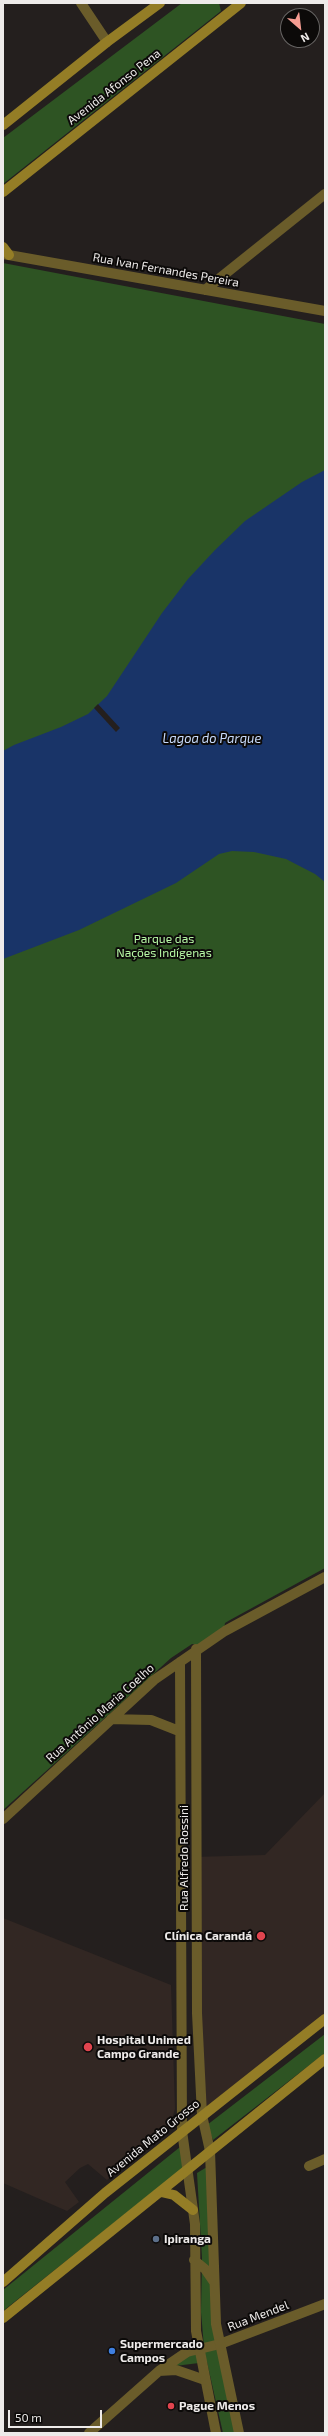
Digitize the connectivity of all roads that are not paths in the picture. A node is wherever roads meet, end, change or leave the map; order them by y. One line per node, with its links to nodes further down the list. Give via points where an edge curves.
1 (81, 3): 5 (street)
2 (160, 3): 5 (main road)
3 (241, 3): 4 (main road, Avenida Afonso Pena)
4 (230, 7): 7 (main road, Avenida Afonso Pena)
5 (106, 42): 6 (main road)
6 (3, 125)
7 (3, 192)
8 (325, 194): 10 (street)
9 (5, 252): 10 (street, Rua Ivan Fernandes Pereira)
10 (205, 290): 11 (street, Rua Ivan Fernandes Pereira)
11 (325, 311)
12 (325, 1577): 13 (street, Rua Antônio Maria Coelho)
13 (196, 1649): 14 (street, Rua Antônio Maria Coelho); 20 (street, Rua Alfredo Rossini, via 197,2012)
14 (180, 1662): 15 (street, Rua Antônio Maria Coelho, via 154,1680); 16 (street)
15 (111, 1720): 16 (street, via 151,1720); 17 (street, Rua Antônio Maria Coelho)
16 (179, 1731): 21 (street)
17 (3, 1819)
18 (325, 2019): 20 (main road, Avenida Mato Grosso)
19 (325, 2060): 22 (main road)
20 (202, 2115): 21 (main road, Avenida Mato Grosso); 22 (street, Rua Alfredo Rossini)
21 (182, 2131): 25 (street); 29 (main road, Avenida Mato Grosso, via 88,2207)
22 (210, 2150): 25 (main road); 30 (street, Rua Alfredo Rossini)
23 (325, 2159): 24 (street)
24 (309, 2166)
25 (187, 2170): 26 (main road); 27 (street)
26 (160, 2192): 27 (main road, via 174,2195); 32 (main road)
27 (193, 2210): 28 (street)
28 (194, 2260): 30 (street, via 206,2269); 34 (street)
29 (3, 2282)
30 (215, 2284): 33 (street, Rua Alfredo Rossini, via 216,2324)
31 (325, 2304): 33 (street, Rua Mendel)
32 (3, 2318)
33 (220, 2344): 34 (street, Rua Mendel); 39 (street, Rua Alfredo Rossini)
34 (199, 2348): 35 (street, Rua Mendel, via 180,2355); 36 (street)
35 (159, 2371): 36 (street, via 176,2370); 37 (street, Rua Mendel)
36 (205, 2380): 38 (street)
37 (89, 2433)
38 (216, 2433)
39 (239, 2433)

